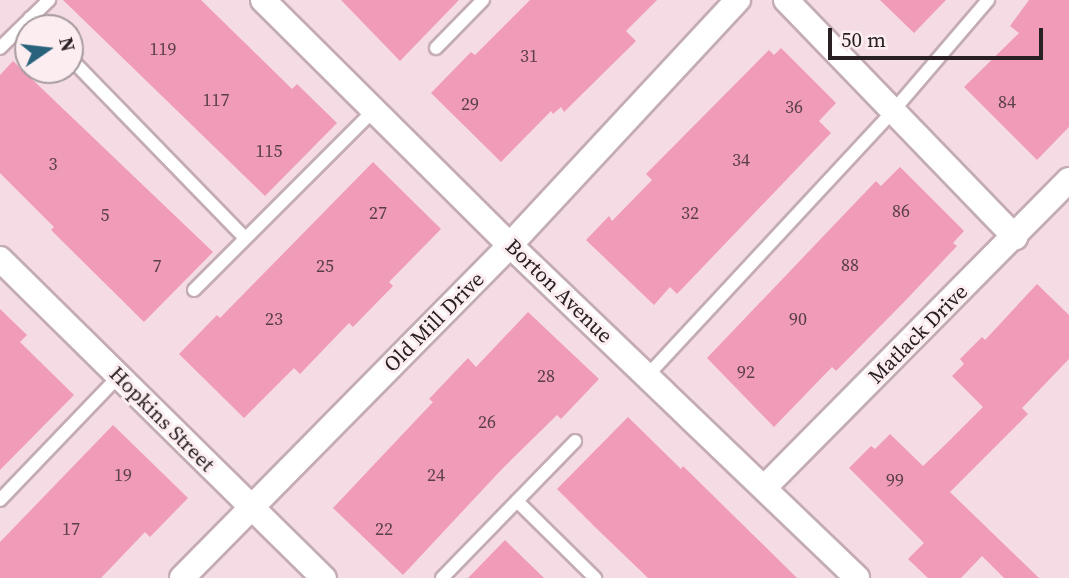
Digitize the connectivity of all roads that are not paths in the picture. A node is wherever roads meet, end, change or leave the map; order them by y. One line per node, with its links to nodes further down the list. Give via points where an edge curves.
1 (49, 0): 7 (lane)
2 (263, 0): 12 (street, Borton Avenue)
3 (483, 0): 10 (lane)
4 (738, 0): 17 (street, Old Mill Drive)
5 (786, 0): 13 (street)
6 (988, 0): 13 (lane)
7 (34, 14)
8 (14, 34): 9 (lane)
9 (0, 48)
10 (436, 48)
11 (84, 72): 16 (lane)
12 (374, 110): 16 (lane); 17 (street, Borton Avenue)
13 (893, 111): 15 (street); 21 (lane)
14 (1069, 180): 15 (street, Matlack Drive)
15 (1015, 237): 23 (street, Matlack Drive)
16 (245, 238): 19 (lane)
17 (510, 245): 21 (street, Borton Avenue); 26 (street, Old Mill Drive)
18 (0, 259): 20 (street, Hopkins Street)
19 (194, 290)
20 (119, 376): 24 (lane); 26 (street, Hopkins Street)
21 (647, 376): 23 (street, Borton Avenue)
22 (575, 442): 25 (lane)
23 (765, 486): 31 (street, Borton Avenue)
24 (0, 500)
25 (517, 501): 29 (lane); 30 (lane)
26 (251, 506): 27 (street, Old Mill Drive); 28 (street, Hopkins Street)
27 (182, 578)
28 (324, 578)
29 (442, 578)
30 (595, 578)
31 (857, 578)

